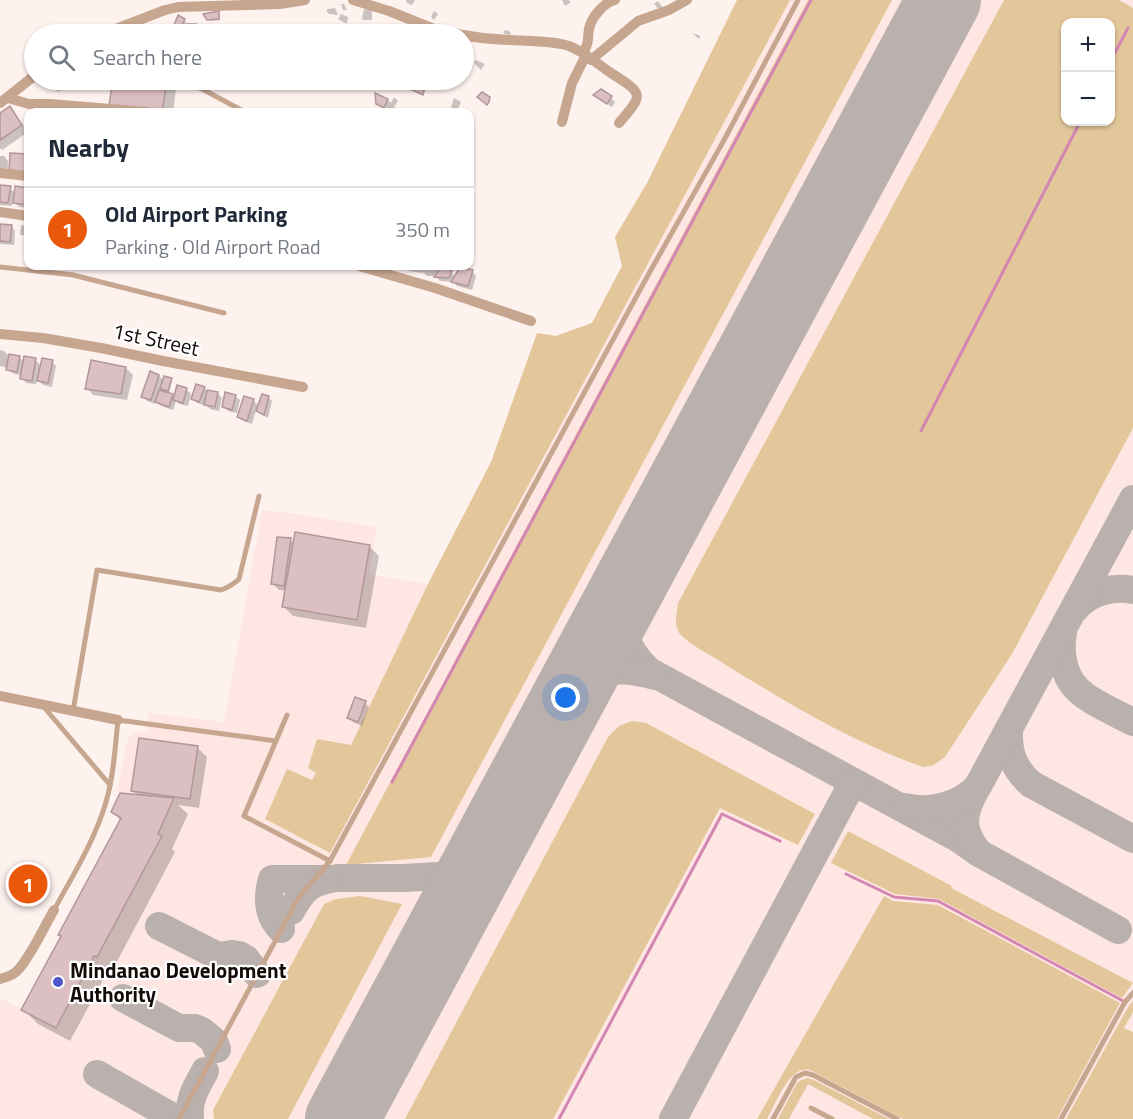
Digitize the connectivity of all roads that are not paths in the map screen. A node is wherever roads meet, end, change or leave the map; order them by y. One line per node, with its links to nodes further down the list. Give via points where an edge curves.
1 (305, 0): 6 (street, via 178,7)
2 (353, 0): 7 (street)
3 (615, 0): 9 (street, via 606,3 592,20)
4 (687, 0): 9 (street, via 638,21)
5 (798, 0): 37 (lane)
6 (129, 24)
7 (423, 24)
8 (474, 37): 9 (street, via 561,43)
9 (587, 56): 15 (street, via 572,83); 16 (street, via 637,93 635,105)
10 (24, 84): 12 (street)
11 (204, 90): 14 (lane)
12 (4, 100): 13 (street)
13 (98, 108)
14 (238, 108)
15 (562, 122)
16 (619, 123)
17 (0, 173): 18 (street)
18 (24, 176)
19 (0, 212): 20 (street)
20 (24, 215)
21 (0, 267): 22 (lane)
22 (24, 270)
23 (27, 270): 25 (lane, via 73,275)
24 (373, 270): 26 (street)
25 (224, 313)
26 (531, 321)
27 (0, 334): 28 (street, 1st Street, via 101,348)
28 (303, 387)
29 (259, 495): 32 (lane, via 239,579 227,588 97,570)
30 (0, 696): 31 (street)
31 (43, 705): 32 (street); 36 (lane)
32 (73, 711): 34 (street)
33 (287, 715): 35 (lane)
34 (118, 720): 35 (lane); 36 (lane)
35 (276, 741): 37 (lane, via 244,816)
36 (110, 785): 38 (lane, via 93,836)
37 (330, 861): 42 (lane, via 298,897)
38 (54, 910): 39 (street, via 24,963 10,976)
39 (0, 979)
40 (1133, 993): 46 (lane)
41 (811, 1108): 44 (lane)
42 (180, 1119)
43 (773, 1119): 45 (lane, via 796,1077 805,1073)
44 (832, 1119)
45 (897, 1119)
46 (1061, 1119)

